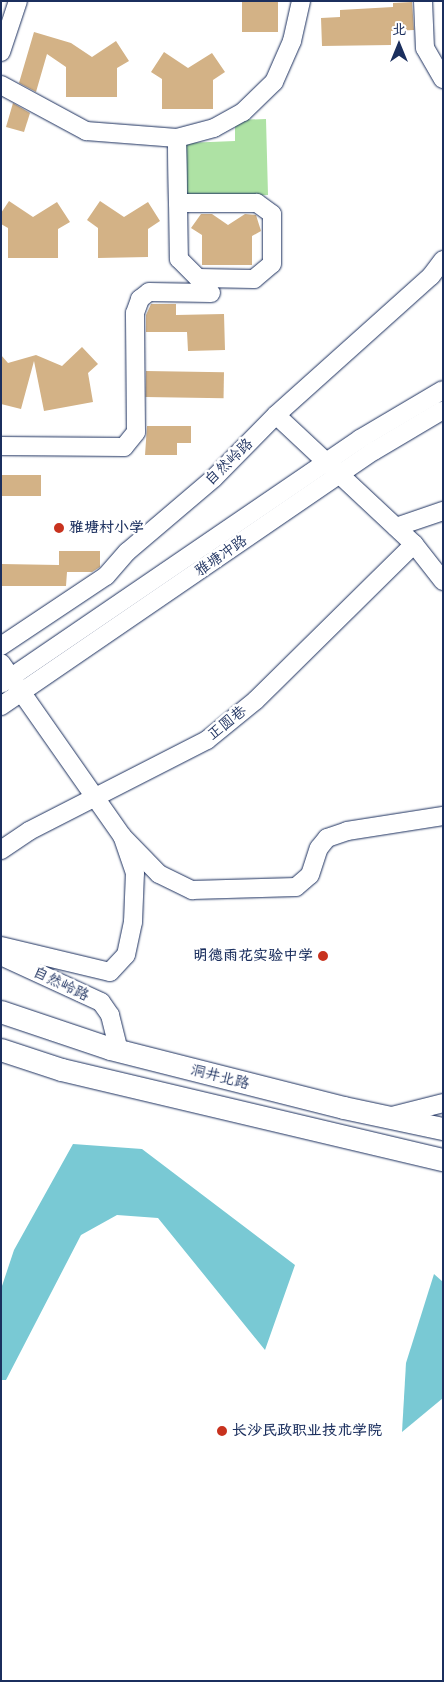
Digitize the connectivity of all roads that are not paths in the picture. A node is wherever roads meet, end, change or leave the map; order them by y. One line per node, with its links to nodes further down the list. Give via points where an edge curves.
1 (18, 1): 4 (street)
2 (300, 1): 7 (street, via 292,41 274,82 243,112 214,128)
3 (423, 1): 5 (street, via 425,48)
4 (1, 52)
5 (443, 79)
6 (1, 85): 7 (street, via 86,131)
7 (177, 138): 8 (street)
8 (178, 203): 8 (street, via 179,260 198,278 254,279 272,264 272,214 257,204)
9 (443, 260): 13 (street, 自然岭路, via 431,276)
10 (211, 293): 14 (street, via 149,292 140,300 135,313 136,432 124,447)
11 (443, 390): 15 (street, 雅塘冲路)
12 (443, 410): 16 (street, 雅塘冲路)
13 (276, 415): 15 (street); 21 (street, 自然岭路, via 214,478 127,552 106,576)
14 (1, 446)
15 (327, 462): 16 (street); 23 (street, 雅塘冲路)
16 (340, 474): 18 (street); 24 (street, 雅塘冲路)
17 (443, 511): 18 (street)
18 (396, 527): 19 (street)
19 (414, 544): 20 (street); 26 (street, 正圆巷, via 256,700 207,740)
20 (443, 581)
21 (1, 646)
22 (1, 663): 23 (street)
23 (6, 681): 24 (street)
24 (22, 693): 25 (street, 雅塘冲路); 26 (street)
25 (1, 706)
26 (96, 798): 28 (street); 29 (street, 正圆巷, via 29,831)
27 (443, 816): 28 (street, via 346,831 327,838 319,848 310,875 296,887 192,890 159,874)
28 (122, 836): 30 (street, via 135,873 133,922 126,956 110,972)
29 (1, 850)
30 (1, 946)
31 (1, 956): 34 (street, 自然岭路, via 101,1002 110,1015)
32 (1, 1012): 34 (main road, 洞井北路)
33 (1, 1050): 38 (main road, 洞井北路, via 62,1070)
34 (119, 1051): 36 (main road, 洞井北路)
35 (443, 1103): 36 (street, via 419,1111)
36 (376, 1116): 37 (main road, 洞井北路)
37 (443, 1129)
38 (443, 1160)

